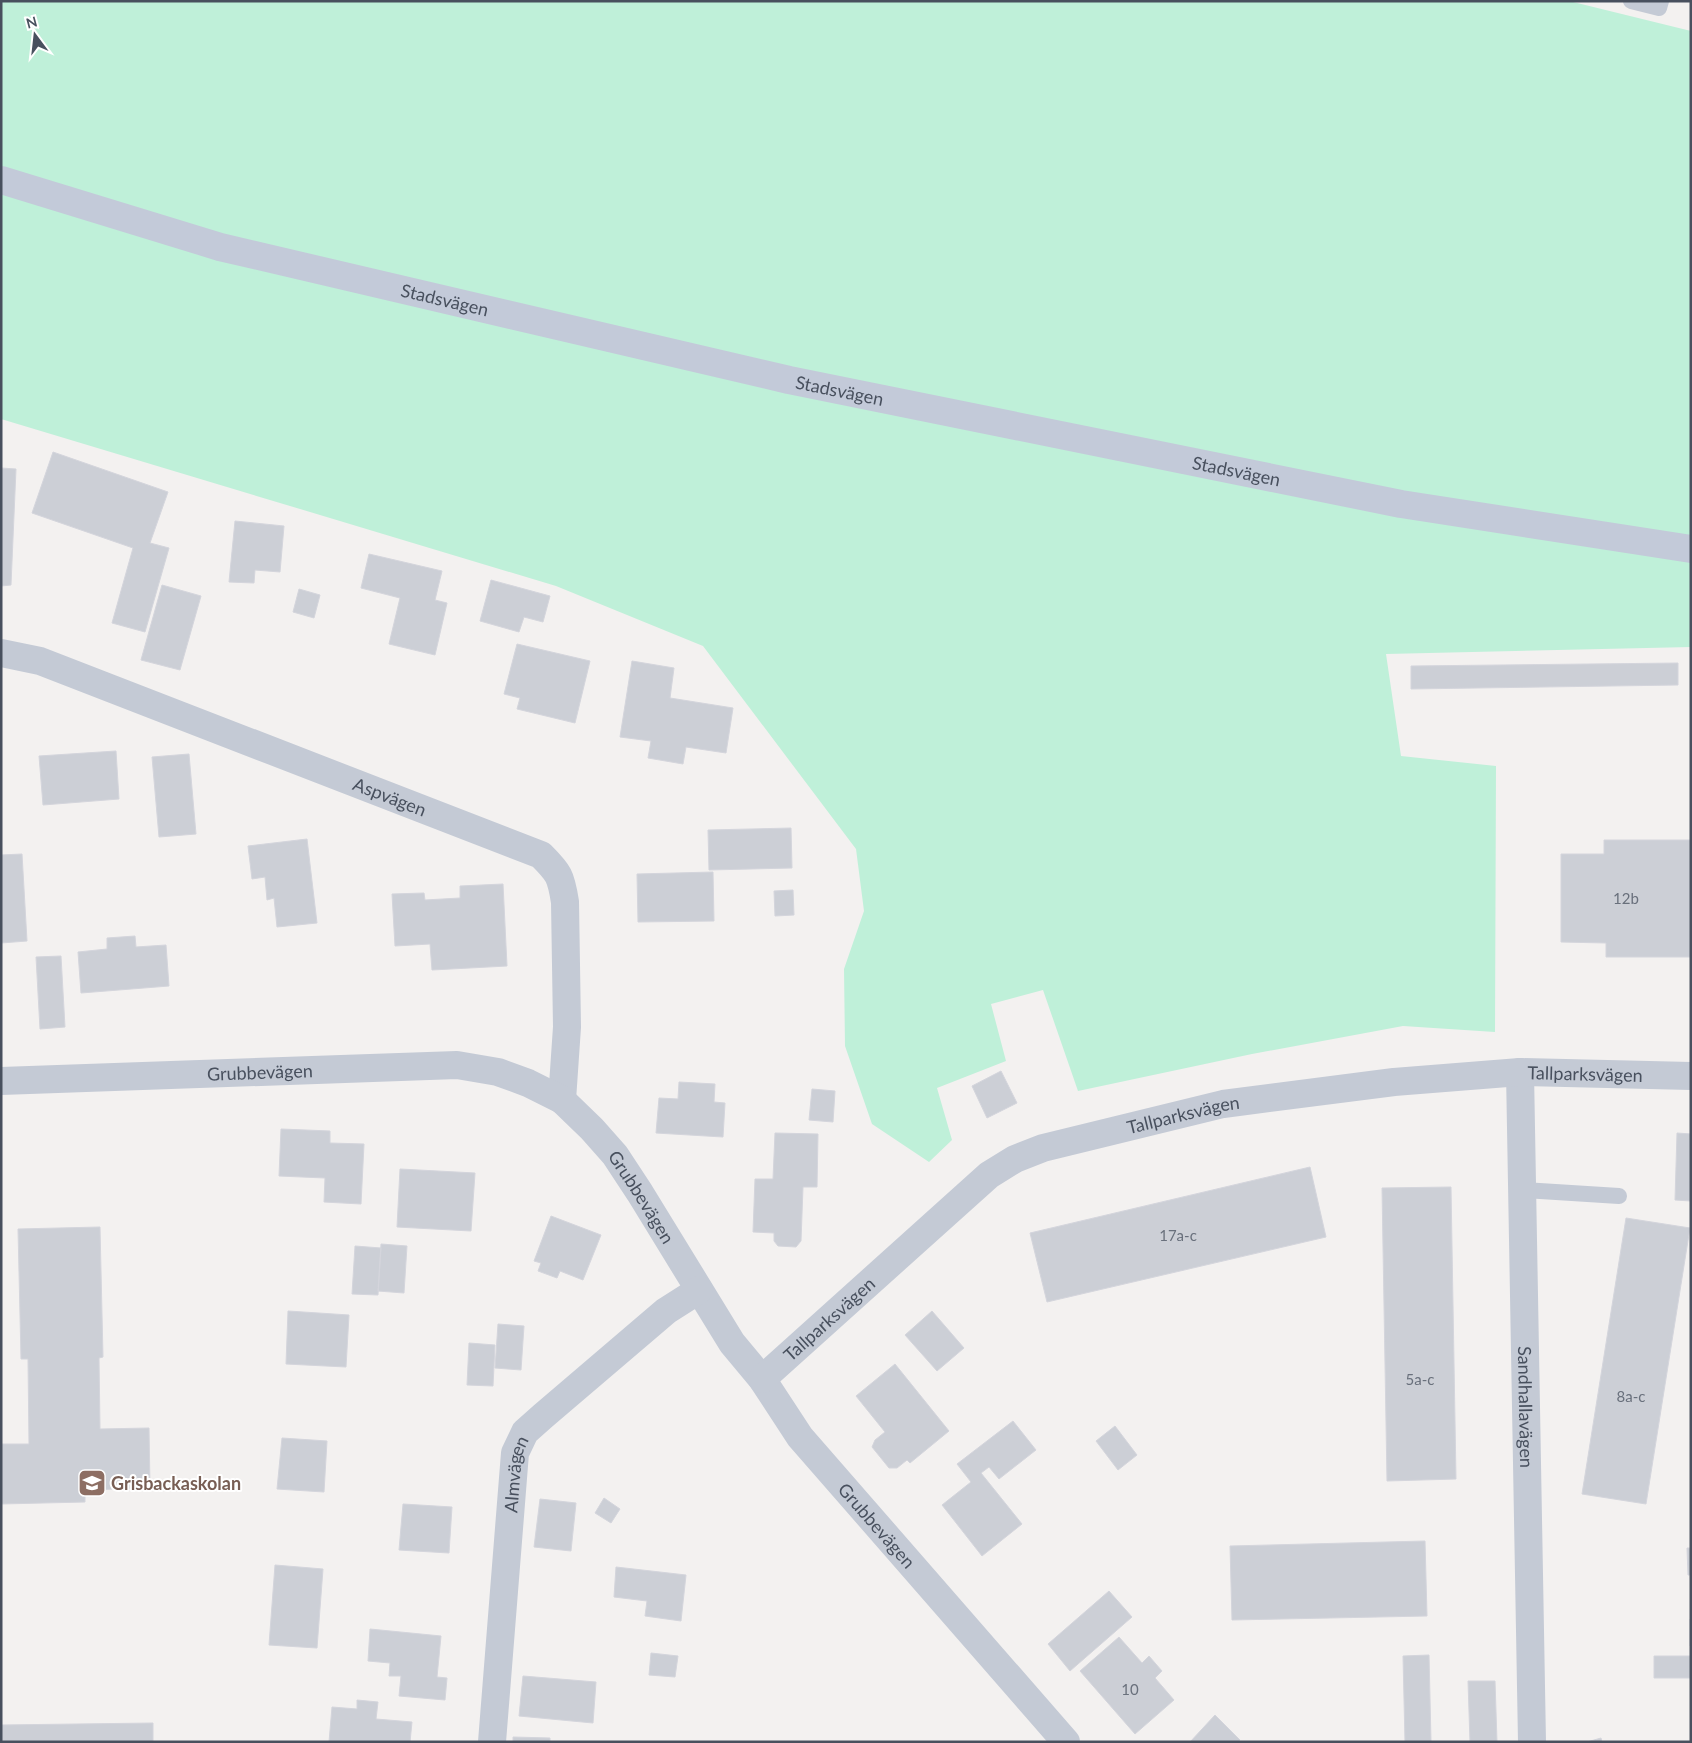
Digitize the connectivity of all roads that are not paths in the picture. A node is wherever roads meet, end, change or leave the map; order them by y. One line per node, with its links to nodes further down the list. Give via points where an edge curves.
1 (1632, 1): 2 (lane, via 1659,8)
2 (1660, 1)
3 (1, 180): 4 (main road, Stadsvägen, via 220,246 789,380 1401,504)
4 (1691, 549)
5 (1, 653): 9 (street, Aspvägen, via 50,665 540,855 556,870 565,902 567,1027)
6 (1520, 1072): 7 (street, Tallparksvägen); 10 (street, Sandhallavägen); 13 (street, Tallparksvägen, via 1394,1082 1223,1104 1043,1148 989,1175)
7 (1691, 1076)
8 (1, 1081): 9 (street, Grubbevägen, via 457,1065 498,1072)
9 (562, 1100): 12 (street, Grubbevägen, via 614,1155)
10 (1523, 1190): 11 (lane); 16 (street, Sandhallavägen)
11 (1618, 1196)
12 (699, 1290): 13 (street, Grubbevägen, via 732,1343); 14 (street, Almvägen, via 666,1311 543,1416 525,1432 515,1453)
13 (762, 1379): 15 (street, Grubbevägen, via 800,1437)
14 (492, 1742)
15 (1066, 1742)
16 (1532, 1742)

